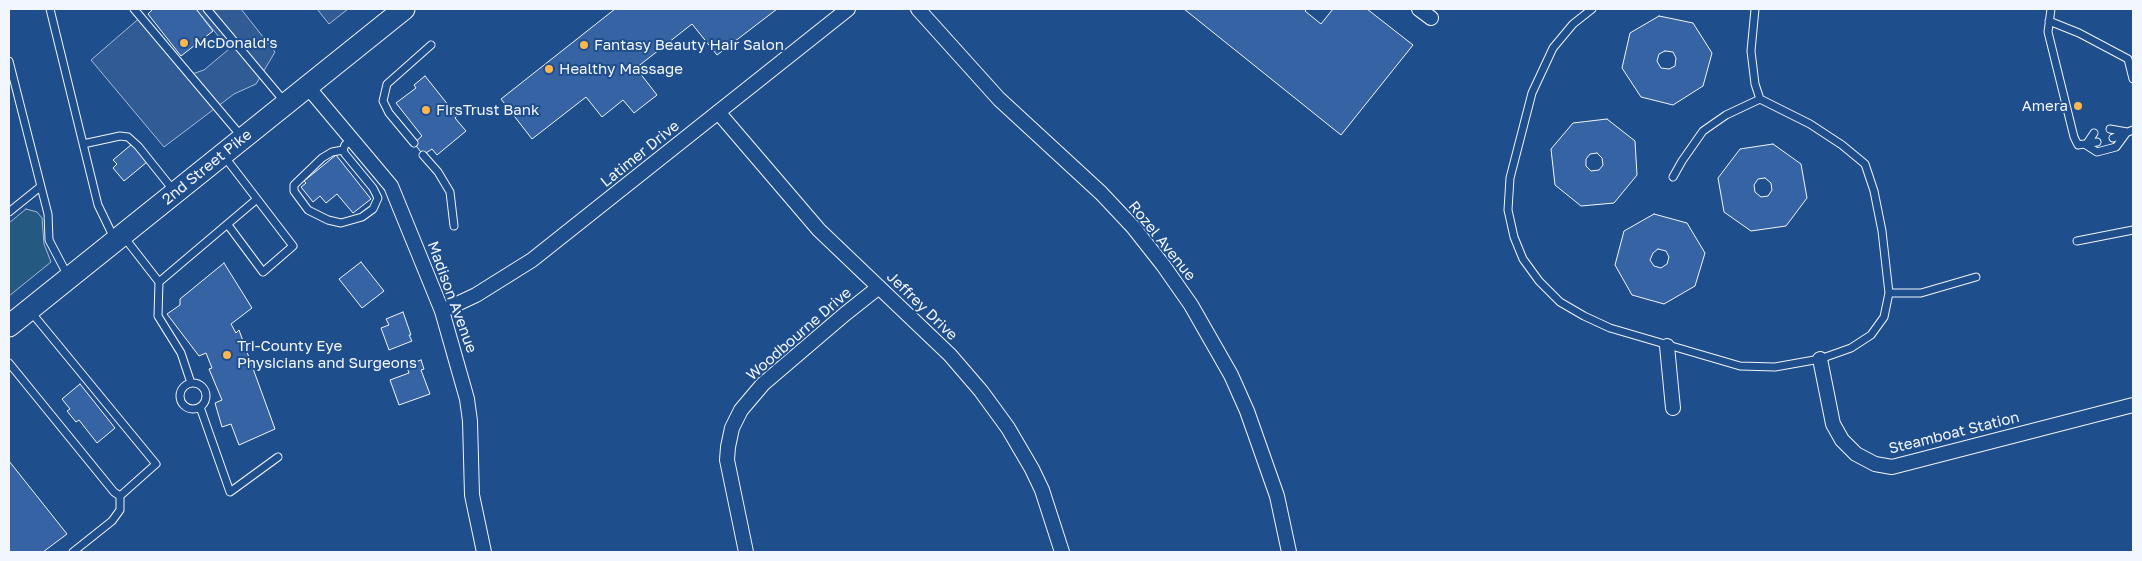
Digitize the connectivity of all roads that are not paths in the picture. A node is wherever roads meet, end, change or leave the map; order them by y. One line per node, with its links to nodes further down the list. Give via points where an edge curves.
1 (50, 9): 27 (lane)
2 (134, 9): 23 (lane)
3 (207, 9): 18 (lane)
4 (404, 9): 16 (main road, 2nd Street Pike)
5 (848, 9): 19 (street, Latimer Drive)
6 (918, 9): 63 (street, Rozel Avenue, via 999,99 1101,193 1163,265 1191,305 1231,375 1247,411 1276,496)
7 (1419, 9): 11 (street)
8 (1592, 9): 50 (lane, via 1573,24 1553,48 1532,94 1510,178 1508,210 1514,237 1523,259 1560,302 1610,328)
9 (1754, 9): 17 (lane, via 1751,51)
10 (2051, 9): 12 (lane)
11 (1431, 18)
12 (2049, 21): 15 (lane, via 2128,58); 29 (lane, via 2048,32 2074,137 2078,145)
13 (431, 46): 26 (lane, via 386,84 384,101 388,113)
14 (9, 61): 33 (lane)
15 (2133, 78)
16 (308, 86): 18 (main road, 2nd Street Pike); 28 (street, Madison Avenue)
17 (1760, 99): 32 (lane, via 1726,115 1702,132); 46 (lane, via 1810,124 1842,144 1865,164 1880,223)
18 (286, 103): 23 (main road, 2nd Street Pike)
19 (718, 112): 45 (street, Jeffrey Drive, via 818,230); 48 (street, Latimer Drive, via 532,260 476,295)
20 (2110, 129): 21 (lane)
21 (2130, 131): 24 (lane); 29 (lane, via 2116,147 2097,152)
22 (2094, 133): 29 (lane)
23 (243, 138): 30 (main road, 2nd Street Pike)
24 (2113, 138)
25 (2097, 142): 29 (lane)
26 (414, 143)
27 (83, 144): 34 (lane, via 128,137); 40 (lane, via 98,205)
28 (348, 144): 28 (lane, via 322,158 294,185 299,200 316,216 341,223 362,217 373,209 378,198); 48 (street, Madison Avenue, via 391,186)
29 (2086, 145)
30 (222, 154): 34 (main road, 2nd Street Pike); 35 (lane)
31 (424, 155): 38 (lane, via 450,192)
32 (1673, 178)
33 (40, 187): 36 (lane); 43 (lane, via 48,214 49,240)
34 (175, 192): 40 (main road, 2nd Street Pike)
35 (258, 199): 37 (lane); 37 (lane, via 293,246 263,272)
36 (9, 210)
37 (228, 224): 44 (lane)
38 (454, 226)
39 (2133, 230): 41 (lane)
40 (119, 238): 43 (main road, 2nd Street Pike); 44 (lane)
41 (2077, 241)
42 (1976, 277): 46 (lane, via 1921,293)
43 (69, 278): 47 (main road, 2nd Street Pike)
44 (159, 282): 53 (lane, via 158,316 181,353)
45 (879, 287): 61 (street, Woodbourne Drive, via 763,384 741,410 732,428 727,460); 62 (street, Jeffrey Drive, via 961,367 1008,428 1042,490)
46 (1889, 293): 51 (lane, via 1884,317 1871,336 1851,348)
47 (30, 310): 49 (main road, 2nd Street Pike); 58 (lane, via 156,464)
48 (442, 311): 60 (street, Madison Avenue, via 467,399 472,495)
49 (9, 326)
50 (1667, 346): 51 (lane, via 1740,366 1775,368); 56 (street)
51 (1820, 359): 54 (street, Steamboat Station, via 1833,424 1842,440 1856,454 1875,464 1892,467)
52 (9, 363): 58 (lane)
53 (191, 383): 55 (lane, via 200,385 205,391 205,400); 55 (lane, via 184,387 181,398 188,407)
54 (2133, 405)
55 (200, 406): 57 (lane, via 230,492)
56 (1673, 408)
57 (278, 457)
58 (120, 496): 59 (lane, via 120,510 112,521)
59 (73, 552)
60 (484, 552)
61 (746, 552)
62 (1062, 552)
63 (1289, 552)

